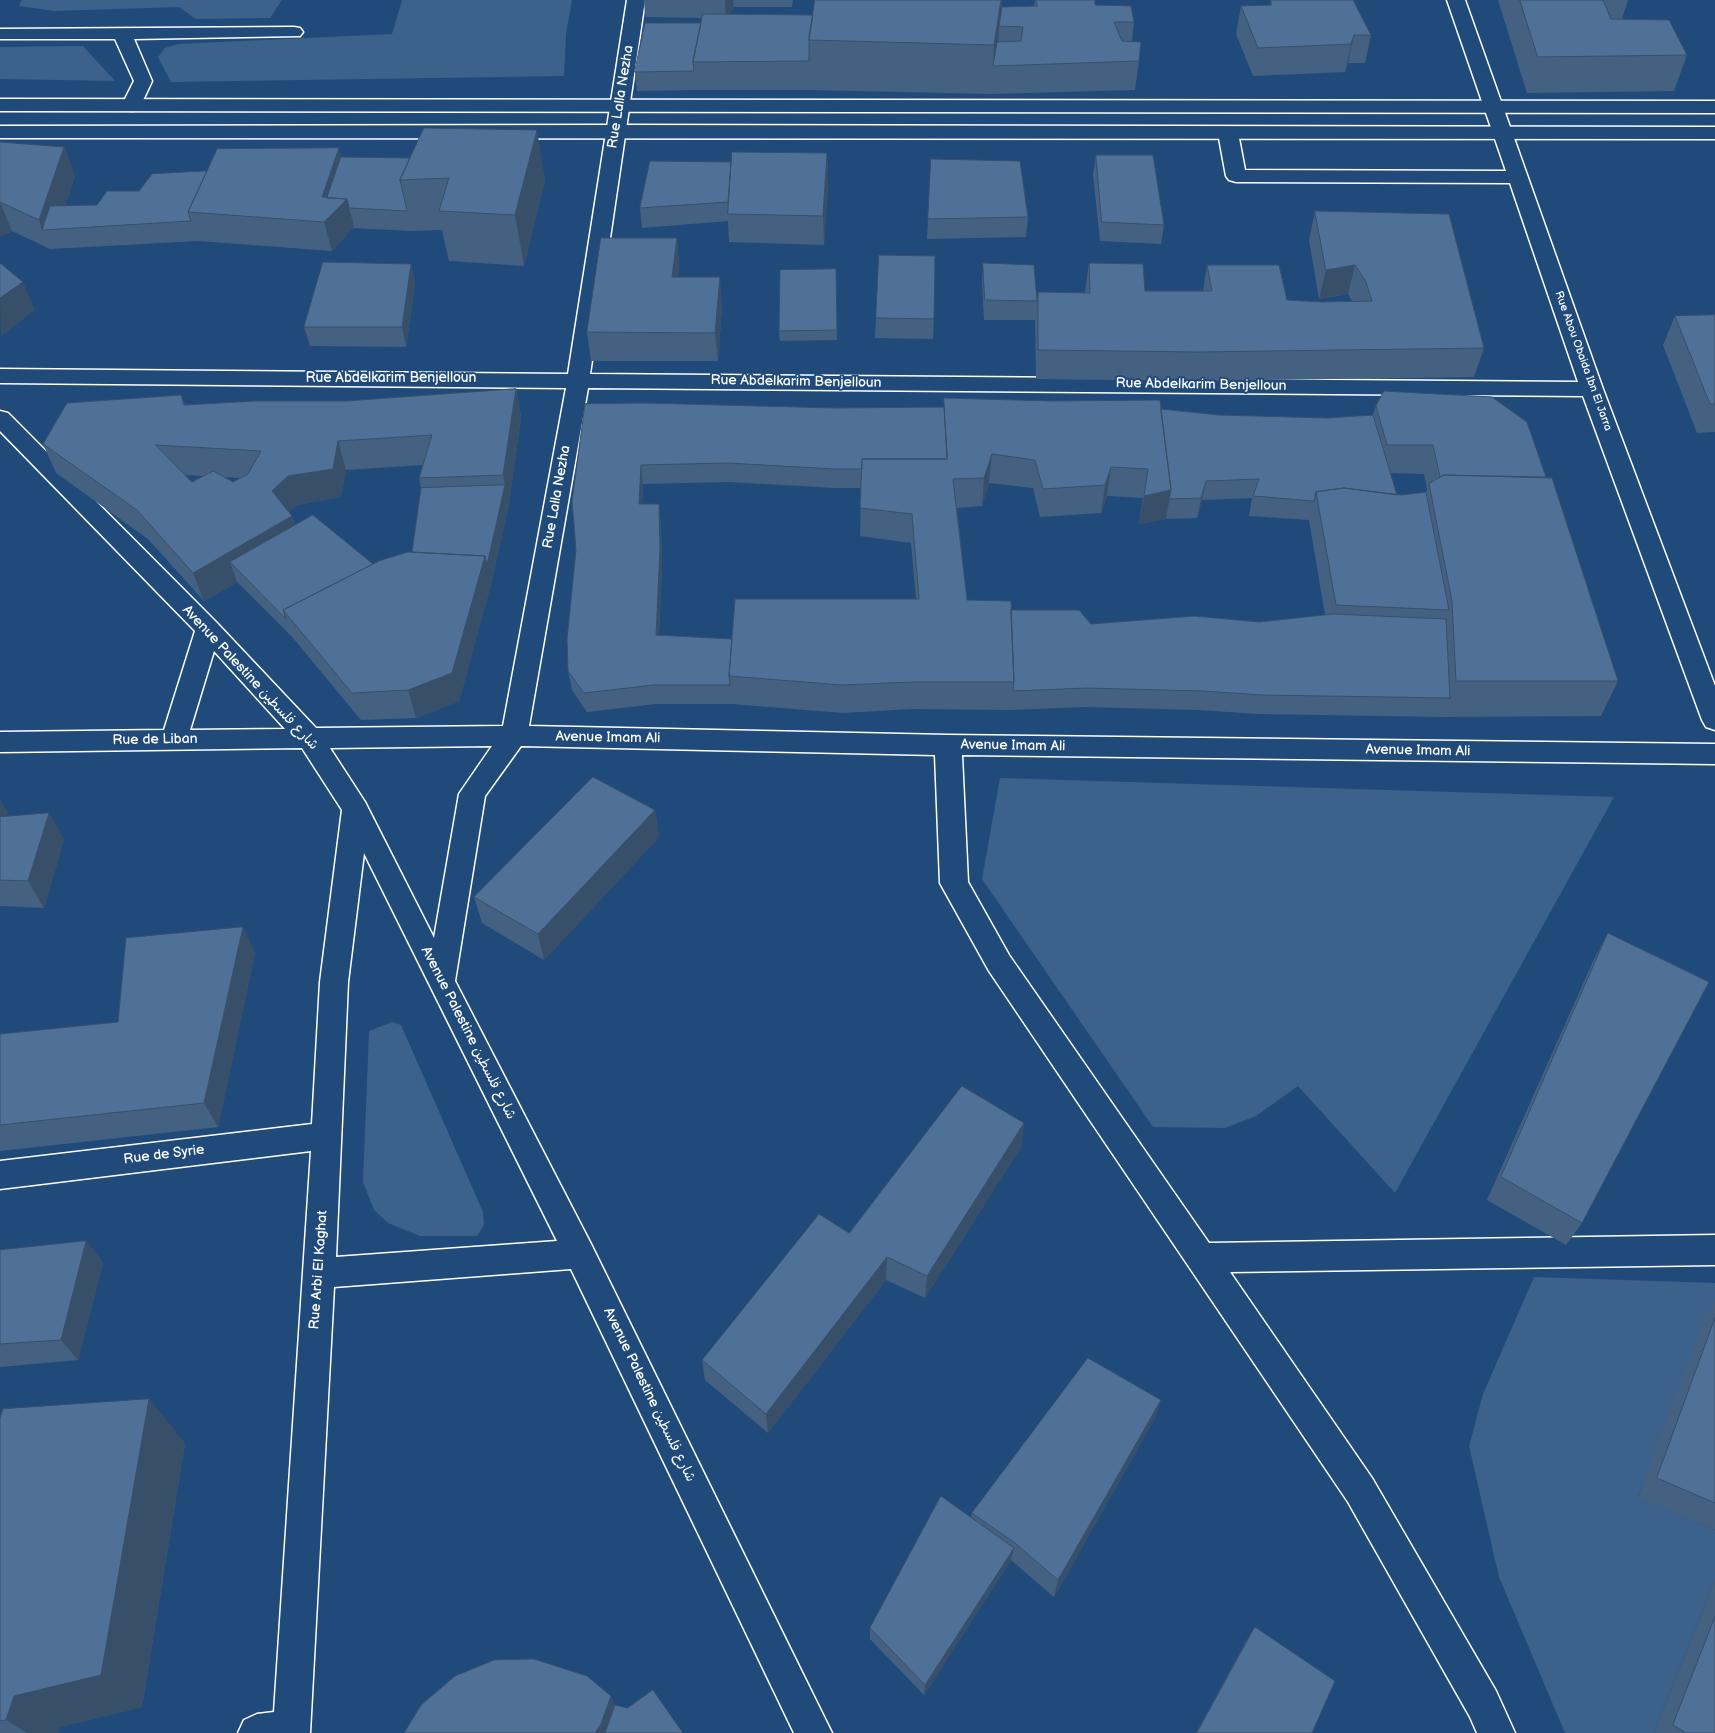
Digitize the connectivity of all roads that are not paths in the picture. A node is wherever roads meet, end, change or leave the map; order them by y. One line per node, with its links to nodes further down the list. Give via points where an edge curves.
1 (636, 0): 8 (street, Rue Lalla Nezha)
2 (1456, 0): 9 (street, Rue Abou Obaida Ibn El Jarra)
3 (294, 32): 4 (street)
4 (122, 33): 5 (street); 7 (street, via 143,81)
5 (0, 34)
6 (0, 105): 7 (street)
7 (132, 105): 8 (street)
8 (620, 105): 9 (street); 11 (street, Rue Lalla Nezha)
9 (1494, 106): 10 (street); 14 (street, Rue Abou Obaida Ibn El Jarra)
10 (1715, 107)
11 (616, 131): 12 (street); 13 (street); 18 (street, Rue Lalla Nezha)
12 (0, 132)
13 (1228, 133): 14 (street); 16 (street, via 1236,176)
14 (1503, 133): 15 (street); 16 (street, Rue Abou Obaida Ibn El Jarra)
15 (1715, 133)
16 (1518, 177): 19 (street, Rue Abou Obaida Ibn El Jarra)
17 (0, 376): 18 (street, Rue Abdelkarim Benjelloun)
18 (578, 380): 19 (street, Rue Abdelkarim Benjelloun); 23 (street, Rue Lalla Nezha)
19 (1592, 389): 22 (street, Rue Abou Obaida Ibn El Jarra)
20 (0, 418): 21 (street, Avenue Palestine شارع فلسطين)
21 (208, 629): 24 (street); 25 (street, Avenue Palestine شارع فلسطين)
22 (1715, 720)
23 (514, 736): 25 (street, Avenue Imam Ali); 27 (street, Avenue Imam Ali); 30 (street, Rue Lalla Nezha, via 472,794)
24 (174, 739): 25 (street, Rue de Liban); 26 (street, Rue de Liban)
25 (310, 739): 29 (street, Avenue Palestine شارع فلسطين)
26 (0, 742)
27 (948, 745): 28 (street, Avenue Imam Ali); 35 (street, via 954,883 999,963)
28 (1715, 754)
29 (356, 809): 30 (street, Avenue Palestine شارع فلسطين); 31 (street, Rue Arbi El Kaghat, via 334,982)
30 (441, 981): 34 (street, Avenue Palestine شارع فلسطين)
31 (327, 1136): 32 (street, Rue de Syrie); 36 (street, Rue Arbi El Kaghat)
32 (0, 1175)
33 (1715, 1250): 35 (street)
34 (580, 1254): 36 (street); 38 (street, Avenue Palestine شارع فلسطين)
35 (1202, 1258): 39 (street, via 1360,1490 1483,1704)
36 (319, 1273): 37 (street, Rue Arbi El Kaghat)
37 (279, 1731)
38 (813, 1733)
39 (1496, 1733)

